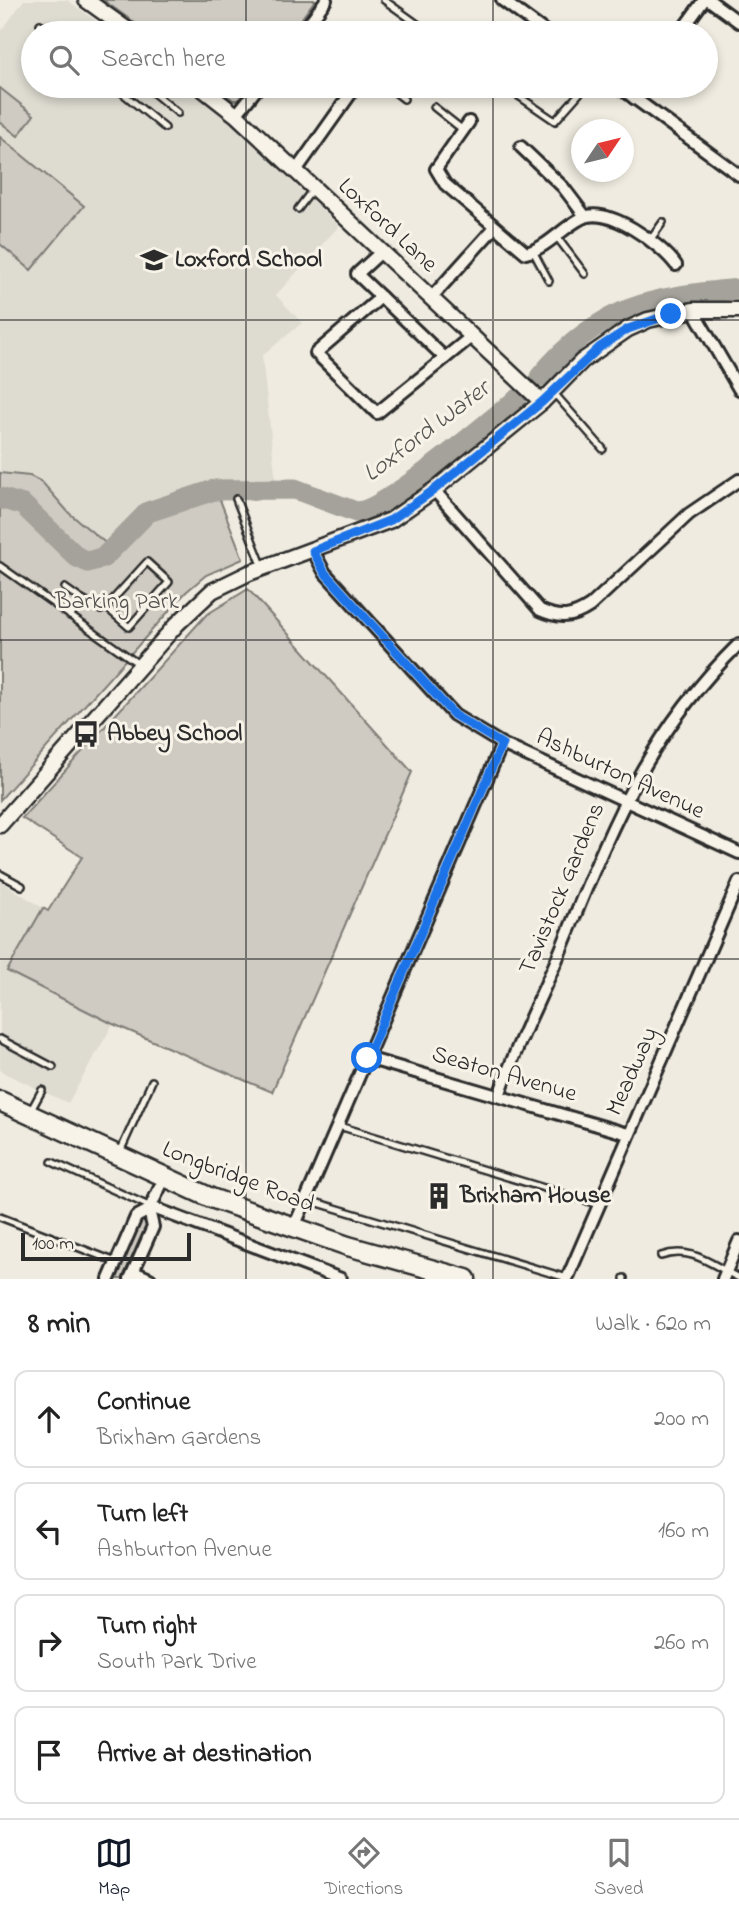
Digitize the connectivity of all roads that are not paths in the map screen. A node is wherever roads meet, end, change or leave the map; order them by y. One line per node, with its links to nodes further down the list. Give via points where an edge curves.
1 (86, 0): 6 (street)
2 (326, 0): 7 (street)
3 (384, 0): 8 (lane)
4 (502, 0): 9 (street)
5 (706, 0): 10 (street); 11 (street)
6 (115, 21)
7 (311, 21)
8 (413, 21)
9 (531, 21)
10 (689, 21)
11 (739, 22)
12 (129, 98): 24 (lane)
13 (160, 98): 21 (lane)
14 (214, 98): 22 (street, Loxford Lane)
15 (249, 98): 22 (street)
16 (347, 98): 26 (street)
17 (521, 98): 18 (lane, via 555,121)
18 (575, 98)
19 (634, 98): 27 (street)
20 (434, 107): 23 (lane)
21 (178, 113)
22 (236, 115): 26 (street, Loxford Lane)
23 (466, 126): 32 (street, via 436,169 444,184)
24 (165, 128)
25 (521, 147): 30 (street, via 563,187)
26 (295, 172): 28 (street, Loxford Lane)
27 (739, 175)
28 (313, 189): 29 (lane); 36 (street, Loxford Lane)
29 (298, 209)
30 (585, 216): 33 (street); 34 (street, via 602,217)
31 (663, 222): 34 (lane)
32 (495, 227): 35 (street, via 526,253); 41 (street)
33 (555, 236): 35 (street); 38 (lane)
34 (652, 239): 37 (street)
35 (533, 251): 39 (lane)
36 (381, 252): 40 (street, via 357,274); 41 (street, Loxford Lane)
37 (676, 265)
38 (585, 274)
39 (549, 281)
40 (381, 297): 45 (street); 45 (street, via 316,354 377,413)
41 (431, 298): 44 (street, Loxford Lane)
42 (693, 310): 43 (street); 46 (street); 47 (street, via 628,329 582,361)
43 (739, 310)
44 (472, 336): 45 (street); 47 (street, Loxford Lane, via 528,387)
45 (445, 358)
46 (739, 389)
47 (548, 397): 48 (lane); 50 (street)
48 (603, 449)
49 (739, 480): 50 (street, via 679,523 590,606 564,618 540,610)
50 (434, 490): 52 (street, via 391,520)
51 (236, 499): 54 (lane)
52 (313, 551): 54 (street); 61 (street, Ashburton Avenue, via 325,573 454,715)
53 (0, 566): 58 (lane)
54 (263, 568): 60 (street, via 212,591)
55 (65, 588): 56 (lane)
56 (82, 600): 57 (lane, via 101,610); 58 (lane)
57 (106, 607): 57 (lane, via 147,562 169,582 129,627)
58 (70, 616): 60 (lane)
59 (739, 644): 62 (street, Tavistock Gardens, via 695,690 659,738)
60 (140, 665): 63 (street)
61 (502, 744): 62 (street, Ashburton Avenue); 69 (street)
62 (624, 800): 64 (street, Ashburton Avenue); 73 (street, Tavistock Gardens)
63 (2, 820)
64 (739, 853)
65 (0, 873): 67 (lane)
66 (739, 882): 77 (street, Meadway)
67 (22, 886)
68 (0, 1039): 70 (lane)
69 (367, 1058): 73 (street, Seaton Avenue); 76 (street)
70 (53, 1067)
71 (152, 1081): 78 (lane)
72 (42, 1090): 75 (lane)
73 (499, 1096): 77 (street, Seaton Avenue)
74 (0, 1101): 75 (main road, Longbridge Road)
75 (28, 1114): 78 (main road, Longbridge Road)
76 (338, 1126): 81 (street); 82 (lane)
77 (628, 1134): 82 (street, Meadway)
78 (119, 1156): 80 (main road, Longbridge Road)
79 (52, 1162): 83 (lane)
80 (165, 1177): 83 (street); 85 (main road, Longbridge Road)
81 (305, 1199): 85 (street); 91 (lane)
82 (597, 1204): 91 (street, Meadway)
83 (150, 1208): 88 (street, via 136,1217); 89 (street, via 153,1227); 95 (street)
84 (0, 1217): 88 (lane)
85 (294, 1227): 96 (main road, Longbridge Road)
86 (739, 1241): 90 (street)
87 (662, 1256): 90 (lane, via 690,1253)
88 (116, 1262): 93 (street)
89 (132, 1275): 94 (street)
90 (724, 1275): 92 (lane)
91 (567, 1278)
92 (739, 1278)
93 (109, 1279)
94 (150, 1279)
95 (341, 1279)
96 (466, 1279)

